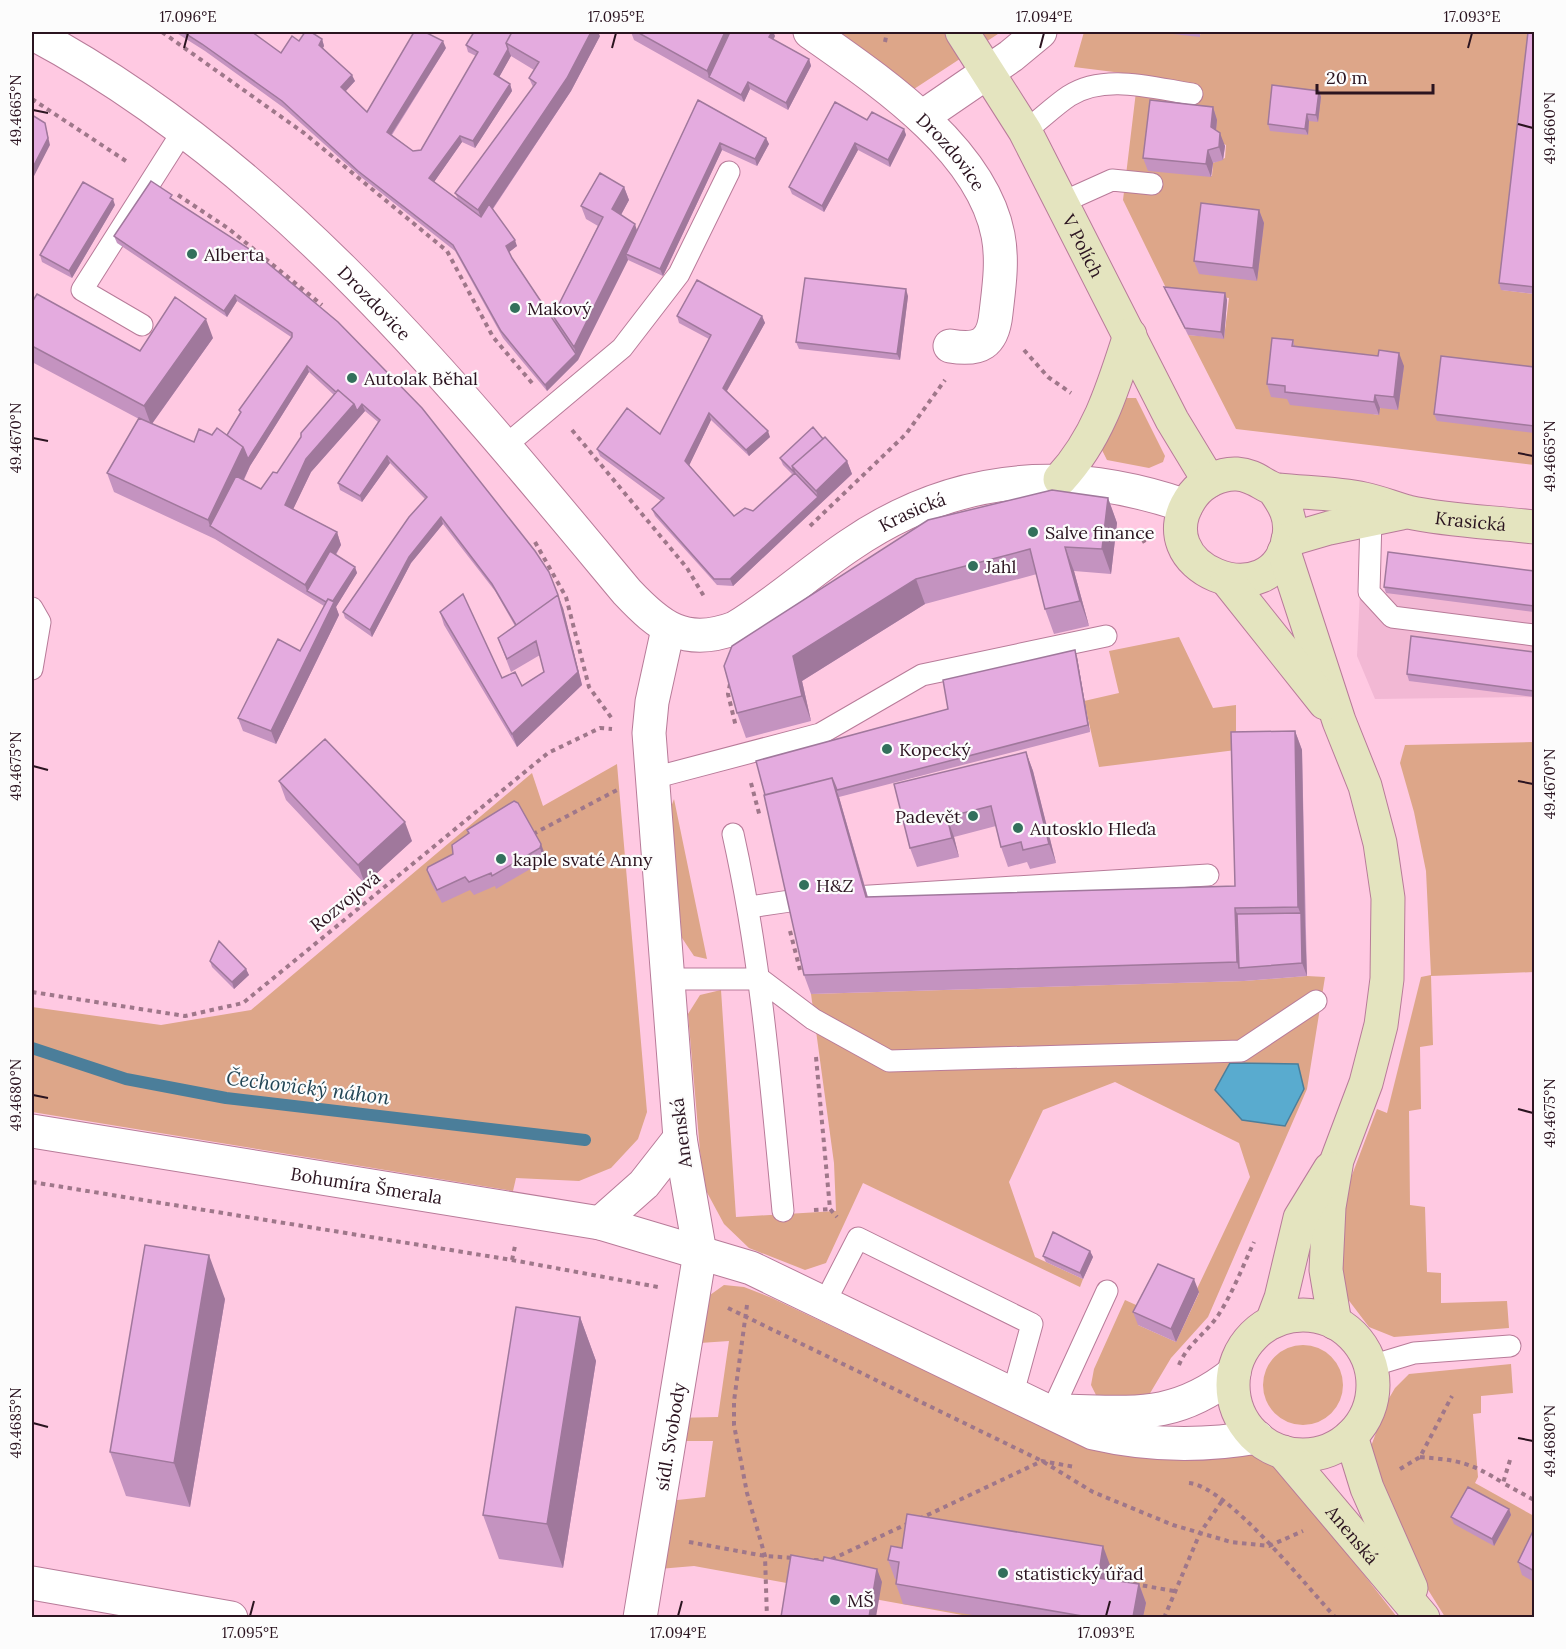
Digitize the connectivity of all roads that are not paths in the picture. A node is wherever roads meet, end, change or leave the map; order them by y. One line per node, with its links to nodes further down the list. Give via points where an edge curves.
1 (810, 32): 7 (street, Drozdovice, via 881,82)
2 (962, 32): 5 (street, V Polích)
3 (1040, 32): 5 (street, via 1011,56)
4 (32, 33): 8 (street, Drozdovice, via 76,57)
5 (987, 69): 7 (street); 9 (street, V Polích)
6 (1192, 94): 9 (lane, via 1119,84 1094,85 1070,96)
7 (922, 117): 15 (street, Drozdovice, via 979,187 995,221 1001,252 994,324 986,343)
8 (183, 131): 13 (lane, via 82,290); 16 (street, Drozdovice, via 260,190 335,259)
9 (1025, 131): 12 (street, V Polích)
10 (729, 172): 16 (lane, via 672,283 622,348)
11 (1152, 184): 12 (lane, via 1112,180)
12 (1063, 202): 14 (street, V Polích)
13 (142, 325)
14 (1130, 335): 17 (street, via 1097,428 1085,450); 18 (street, V Polích, via 1185,445)
15 (957, 347)
16 (506, 446): 27 (street, Drozdovice, via 627,592)
17 (1060, 479): 20 (street, Krasická, via 1124,488); 27 (street, Krasická, via 996,484 933,501 851,544 735,628 711,635 689,635)
18 (1209, 481): 19 (street, Krasická, via 1234,474 1250,475); 20 (street, via 1196,491)
19 (1274, 489): 21 (street, Krasická, via 1343,495); 24 (street, via 1285,505 1289,521)
20 (1186, 507): 25 (street, via 1182,527 1190,556 1200,568)
21 (1409, 512): 22 (street, Krasická); 23 (street, Krasická)
22 (1371, 518): 24 (street, Krasická); 28 (lane, via 1369,592 1392,617)
23 (1534, 527)
24 (1286, 546): 25 (street, via 1260,576); 31 (street)
25 (1227, 580): 31 (street)
26 (32, 608): 30 (lane, via 40,622)
27 (668, 629): 32 (street, Anenská)
28 (1534, 635)
29 (1106, 636): 32 (lane, via 922,675 820,734)
30 (32, 669)
31 (1339, 721): 41 (street, via 1373,814 1384,867 1389,934 1388,979 1377,1042 1361,1100)
32 (639, 781): 36 (street, Anenská)
33 (733, 834): 35 (lane)
34 (1208, 875): 35 (lane, via 782,901)
35 (750, 907): 37 (lane)
36 (669, 979): 37 (lane); 40 (street, Anenská)
37 (760, 979): 38 (lane, via 813,1019 889,1061 1241,1051); 42 (lane)
38 (1316, 1001)
39 (32, 1131): 43 (street, Bohumíra Šmerala)
40 (680, 1138): 43 (street, via 645,1184); 44 (street, Anenská)
41 (1337, 1160): 47 (street, via 1300,1218); 48 (street, via 1325,1252)
42 (783, 1212)
43 (600, 1223): 44 (street, Bohumíra Šmerala)
44 (700, 1253): 46 (street, Anenská, via 751,1268); 58 (street, sídl. Svobody)
45 (1107, 1291): 53 (lane)
46 (824, 1304): 52 (street, Anenská); 52 (lane, via 858,1238 1032,1324)
47 (1272, 1322): 48 (street, Anenská, via 1310,1315); 51 (street, Anenská, via 1246,1343)
48 (1335, 1323): 50 (street, Anenská, via 1359,1342)
49 (1510, 1346): 50 (lane, via 1414,1353)
50 (1371, 1366): 54 (street, Anenská, via 1371,1402)
51 (1234, 1373): 53 (street, Anenská, via 1207,1392 1165,1410); 55 (street, Anenská, via 1235,1403 1243,1421)
52 (1013, 1393): 53 (street, Anenská)
53 (1052, 1411): 55 (street, Anenská, via 1093,1433 1140,1442 1179,1446)
54 (1351, 1436): 55 (street, Anenská, via 1334,1448 1314,1454); 59 (street, Anenská, via 1366,1488)
55 (1270, 1444): 59 (street, Anenská)
56 (32, 1583): 57 (street)
57 (231, 1617)
58 (640, 1617)
59 (1423, 1617)

